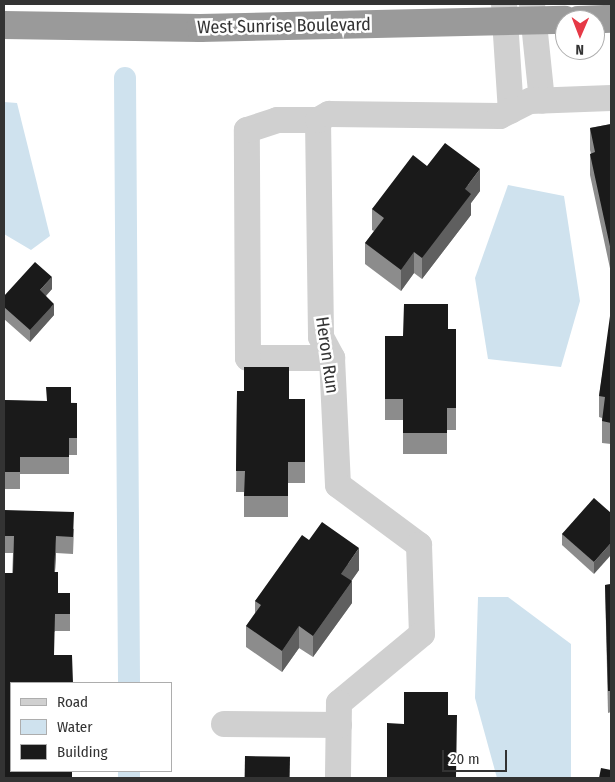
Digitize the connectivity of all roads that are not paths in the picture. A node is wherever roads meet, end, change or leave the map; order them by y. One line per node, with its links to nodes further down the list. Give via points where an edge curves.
1 (533, 12): 2 (highway, West Sunrise Boulevard); 3 (highway, West Sunrise Boulevard); 6 (lane)
2 (504, 13): 4 (highway, West Sunrise Boulevard, via 200,28); 7 (lane)
3 (555, 18)
4 (4, 25)
5 (611, 98): 6 (lane)
6 (542, 100): 7 (lane)
7 (511, 111): 8 (lane, via 500,116 329,114)
8 (318, 120): 9 (lane, Heron Run, via 321,337); 9 (lane, via 277,120 247,130 248,358)
9 (332, 358): 11 (lane, Heron Run, via 338,485 419,545 422,634 339,703)
10 (224, 724): 11 (lane)
11 (339, 725): 12 (lane, Heron Run)
12 (338, 778)

